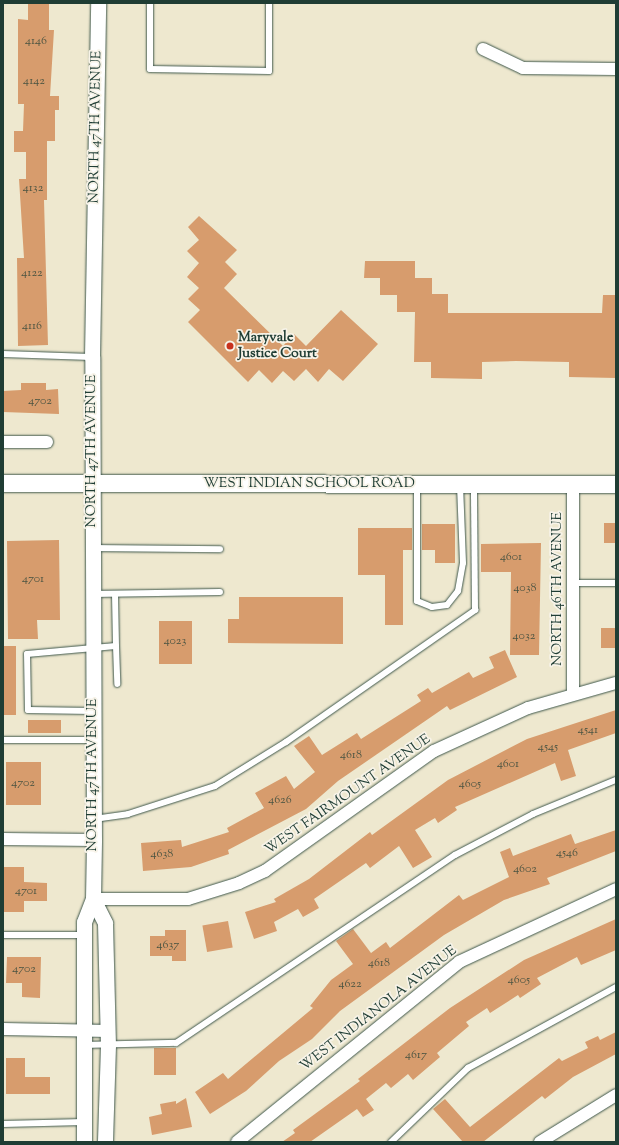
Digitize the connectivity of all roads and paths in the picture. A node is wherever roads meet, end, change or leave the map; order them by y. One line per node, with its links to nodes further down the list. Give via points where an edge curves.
1 (98, 3): 7 (street, NORTH 47TH AVENUE)
2 (150, 3): 3 (lane, via 150,69 269,71)
3 (269, 3)
4 (483, 49): 5 (street, via 523,68)
5 (616, 69)
6 (3, 354): 7 (lane)
7 (92, 357): 11 (street, NORTH 47TH AVENUE)
8 (3, 442): 9 (street)
9 (47, 442)
10 (3, 483): 11 (main road, WEST INDIAN SCHOOL ROAD)
11 (92, 483): 12 (main road, WEST INDIAN SCHOOL ROAD); 16 (street, NORTH 47TH AVENUE)
12 (417, 484): 13 (main road, WEST INDIAN SCHOOL ROAD); 13 (lane, via 417,601 432,607 447,605 458,592 463,563)
13 (467, 484): 14 (main road, WEST INDIAN SCHOOL ROAD); 32 (lane, via 475,610 286,742 214,786 128,814)
14 (573, 484): 15 (main road, WEST INDIAN SCHOOL ROAD); 18 (street, NORTH 46TH AVENUE)
15 (616, 484)
16 (92, 548): 17 (lane); 21 (street, NORTH 47TH AVENUE)
17 (220, 549)
18 (573, 583): 19 (lane); 27 (street, NORTH 46TH AVENUE)
19 (616, 584)
20 (220, 592): 22 (lane)
21 (92, 594): 22 (lane); 24 (street, NORTH 47TH AVENUE)
22 (115, 594): 23 (lane)
23 (116, 646): 24 (lane); 25 (lane)
24 (92, 649): 28 (street, NORTH 47TH AVENUE); 28 (lane, via 27,654 28,710)
25 (117, 684)
26 (616, 684): 27 (street, WEST FAIRMOUNT AVENUE)
27 (573, 694): 36 (street, WEST FAIRMOUNT AVENUE, via 528,708 434,750 265,871 239,883 188,899)
28 (92, 712): 30 (street, NORTH 47TH AVENUE)
29 (3, 740): 30 (lane)
30 (92, 740): 32 (street, NORTH 47TH AVENUE)
31 (616, 780): 42 (lane, via 533,814 454,855 176,1043)
32 (92, 820): 34 (street, NORTH 47TH AVENUE)
33 (3, 839): 34 (street)
34 (94, 840): 36 (street, NORTH 47TH AVENUE)
35 (616, 889): 48 (street, WEST INDIANOLA AVENUE, via 459,962)
36 (93, 900): 38 (street, NORTH 47TH AVENUE, via 84,922); 42 (street, NORTH 47TH AVENUE, via 105,922)
37 (3, 935): 38 (lane)
38 (84, 935): 41 (street, NORTH 47TH AVENUE)
39 (616, 988): 49 (lane, via 468,1068)
40 (3, 1029): 41 (street)
41 (85, 1038): 42 (street); 44 (street, NORTH 47TH AVENUE)
42 (108, 1038): 47 (street, NORTH 47TH AVENUE)
43 (616, 1095): 50 (street)
44 (84, 1122): 45 (lane); 46 (street, NORTH 47TH AVENUE)
45 (3, 1124)
46 (84, 1142)
47 (105, 1142)
48 (237, 1142)
49 (391, 1142)
50 (540, 1142)

